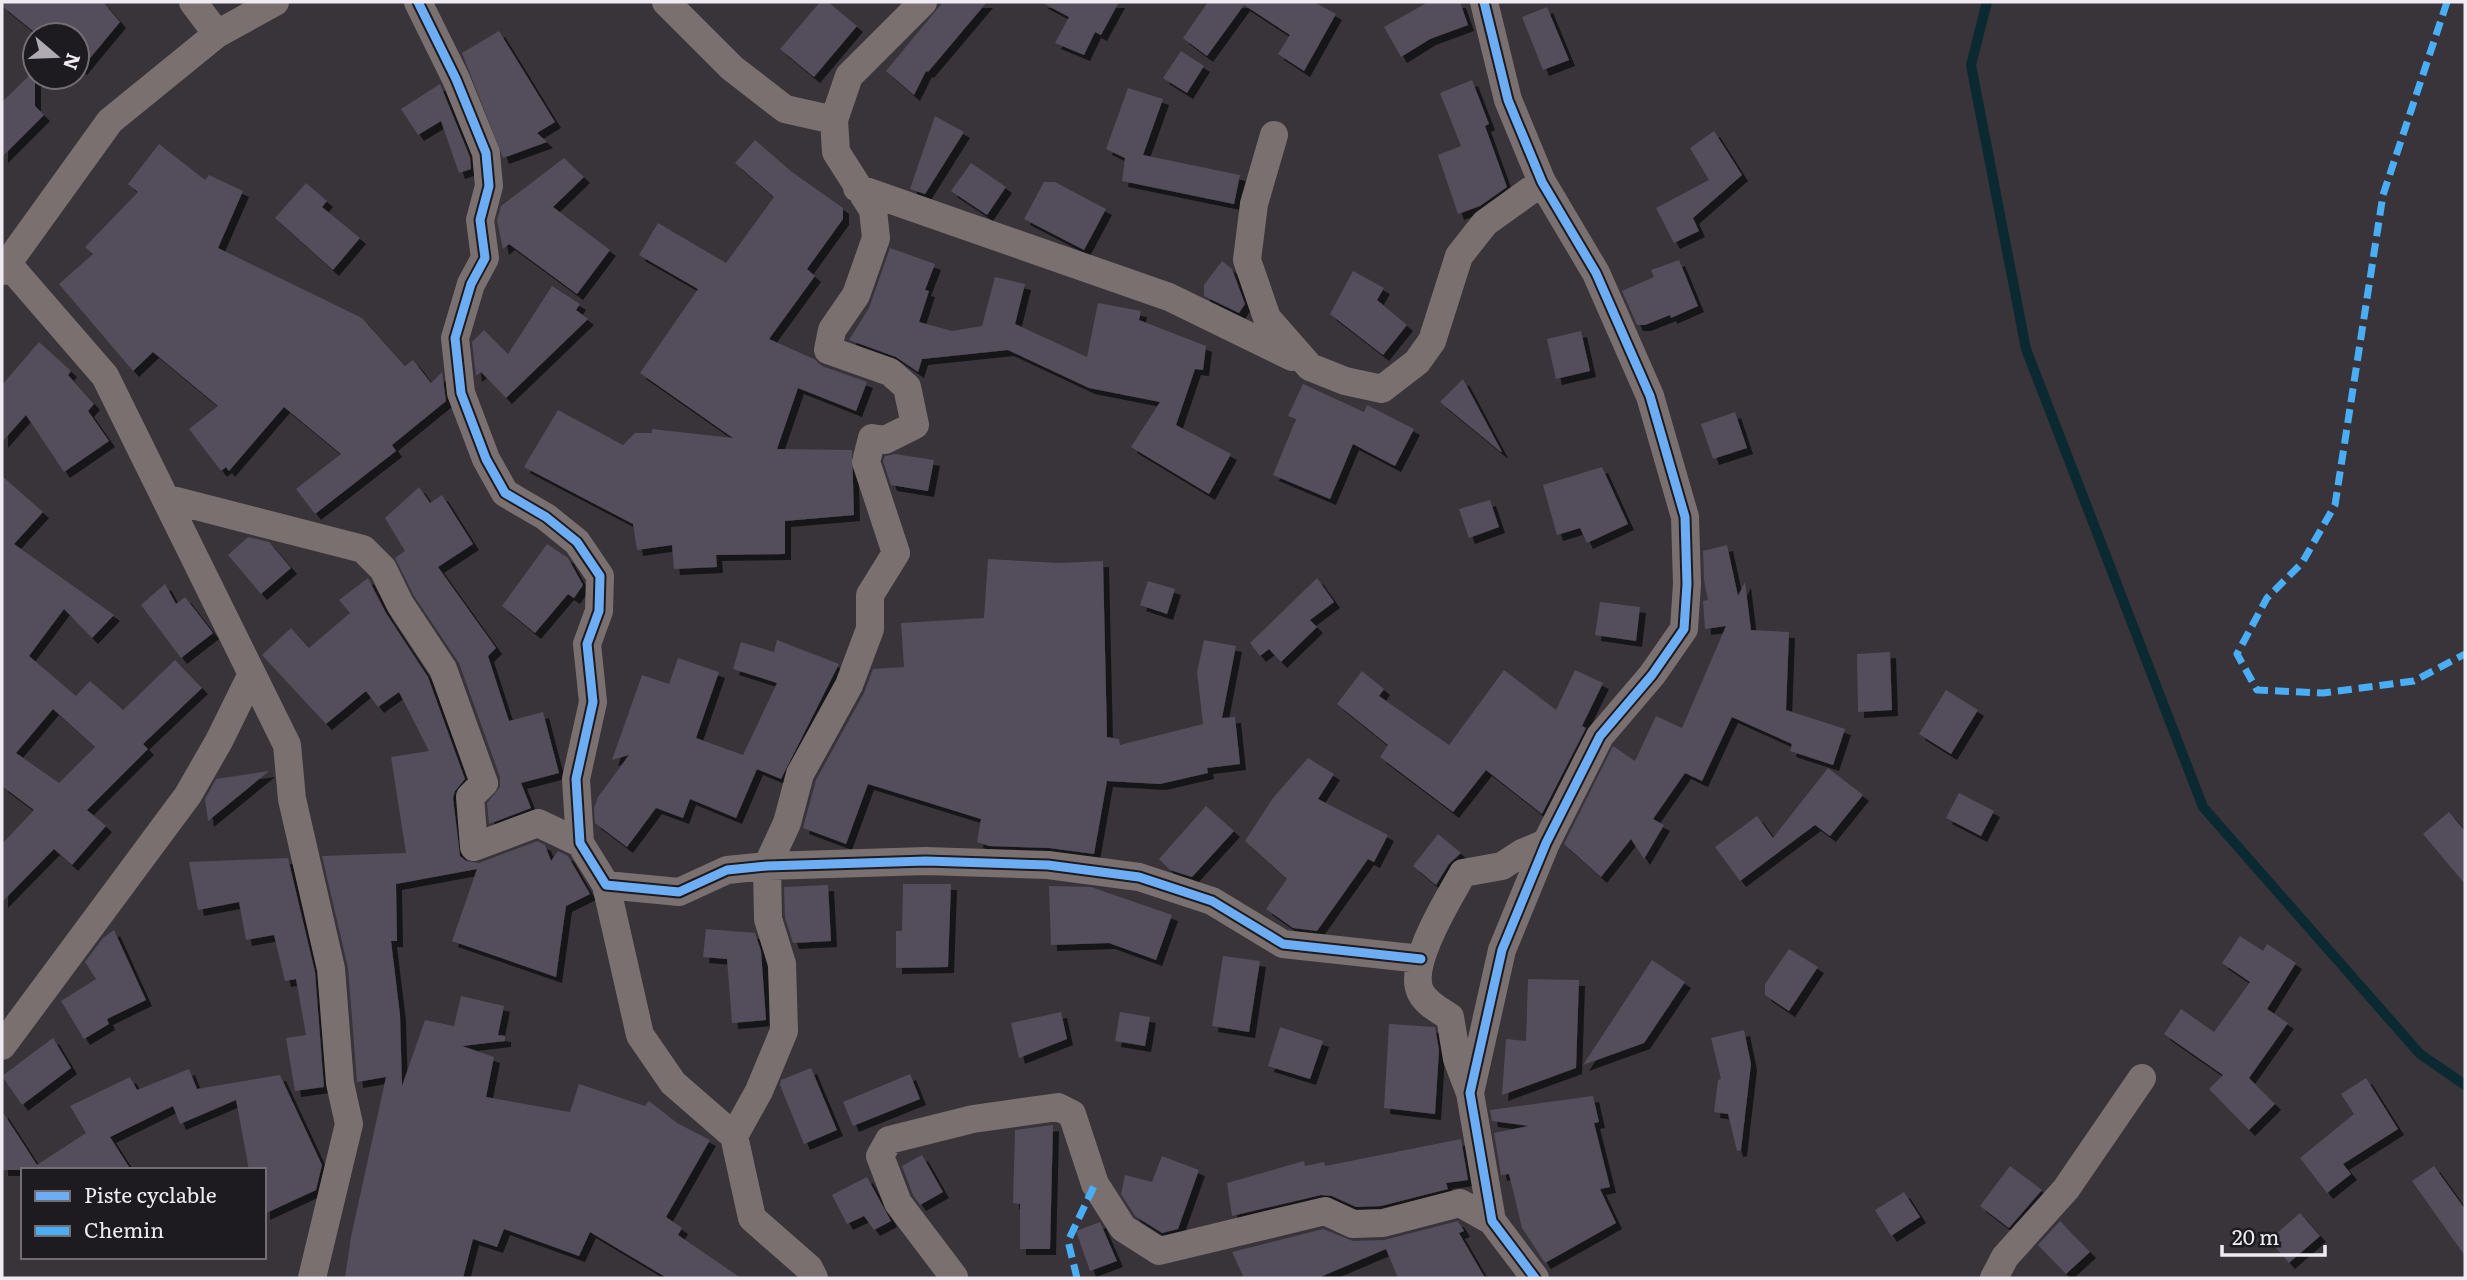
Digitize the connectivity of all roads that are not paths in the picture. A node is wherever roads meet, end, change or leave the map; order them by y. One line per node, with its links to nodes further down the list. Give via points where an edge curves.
1 (193, 2): 7 (street)
2 (275, 2): 7 (street)
3 (418, 2): 16 (street, via 486,153 489,186 480,220 485,258 471,284 454,338 461,393 486,460 505,493 577,542 600,576 599,611 587,644 593,702 576,779)
4 (666, 2): 8 (street, via 732,68 785,109)
5 (923, 2): 8 (street, via 849,76)
6 (1484, 2): 10 (street, via 1508,100)
7 (217, 34): 12 (street, via 110,121)
8 (834, 120): 11 (street, via 836,152)
9 (1274, 135): 13 (street, via 1254,204 1247,260 1267,318)
10 (1542, 182): 13 (street, via 1485,223 1460,256 1432,341 1418,362 1382,389); 17 (street, via 1596,272 1650,396 1685,517 1687,584 1684,629 1652,676 1600,736)
11 (857, 188): 13 (street, via 1169,297); 18 (street, via 873,210 876,238 856,295 831,330 828,350 890,372 907,387 915,425 885,440 872,438 866,462 896,552 870,595 870,629 849,685 800,774 787,822)
12 (4, 267): 14 (street, via 105,376)
13 (1310, 367)
14 (165, 498): 15 (street); 16 (street, via 363,549 383,569 443,669 468,733 484,783 470,797 474,847 538,823)
15 (251, 676): 21 (street, via 188,795); 26 (street, via 287,745 292,799 331,969 340,1083 349,1124)
16 (580, 843): 19 (street)
17 (1546, 843): 20 (street, via 1502,866 1463,873); 23 (street, via 1502,950)
18 (767, 866): 19 (street, via 727,870 679,891); 20 (street, via 926,861 1048,865 1139,877 1212,901 1283,944); 24 (street, via 768,919 782,964 784,1031)
19 (606, 885): 24 (street, via 640,1035 673,1083)
20 (1421, 959): 23 (street, via 1419,990 1450,1017 1457,1059)
21 (2, 1046)
22 (2142, 1078): 30 (street, via 2066,1189 2005,1258)
23 (1470, 1093): 25 (street)
24 (734, 1136): 27 (street, via 752,1218 809,1268)
25 (1492, 1221): 28 (street, via 1460,1203 1383,1223 1353,1224 1325,1211 1160,1251 1123,1228 1095,1184 1072,1114 1058,1107 973,1119 889,1140 880,1156 898,1203); 29 (street)
26 (312, 1278)
27 (814, 1278)
28 (951, 1278)
29 (1535, 1278)
30 (1994, 1278)

